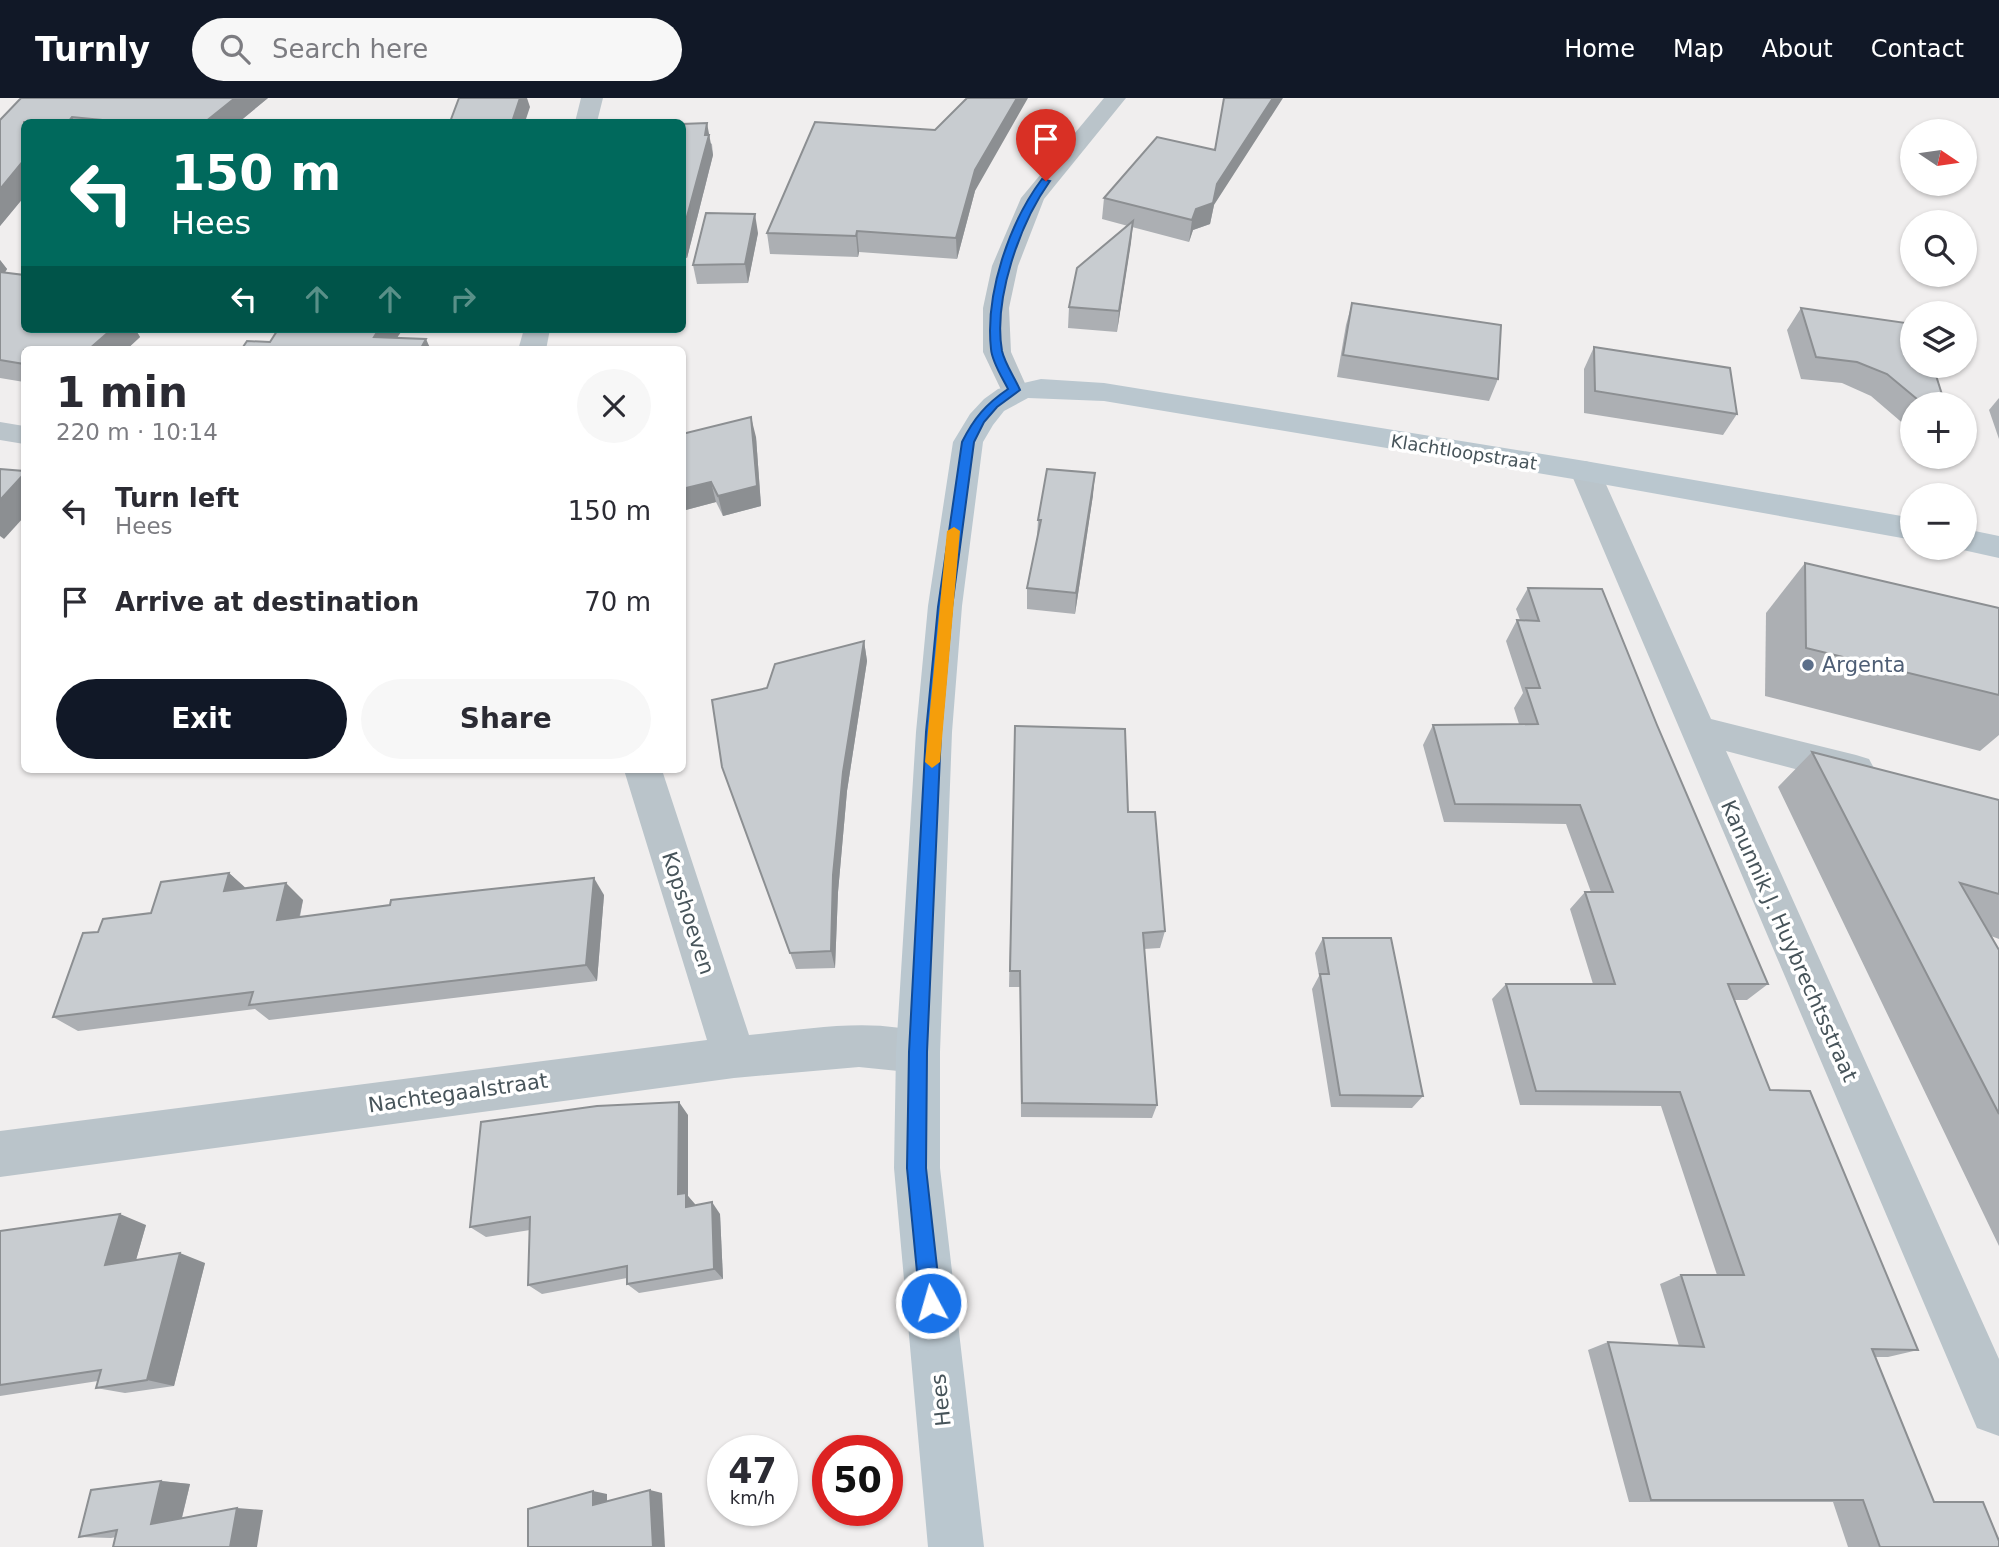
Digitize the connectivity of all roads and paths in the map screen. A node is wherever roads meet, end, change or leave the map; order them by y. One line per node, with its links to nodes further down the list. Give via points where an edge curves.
1 (592, 98): 3 (street)
2 (1115, 98): 4 (street, via 1033,198 1005,266 996,308 997,352)
3 (587, 119)
4 (1014, 390): 7 (main road, Klachtloopstraat, via 1104,392); 14 (main road, Hees, via 979,421 968,442 962,474 934,732)
5 (0, 431): 6 (street)
6 (21, 434)
7 (1585, 471): 8 (main road, Klachtloopstraat); 11 (street, Kanunnik J. Huybrechtsstraat)
8 (1900, 528)
9 (1977, 542): 10 (main road)
10 (1999, 547)
11 (1696, 729): 13 (street); 17 (street, Kanunnik J. Huybrechtsstraat)
12 (644, 773): 15 (street, Kopshoeven)
13 (1894, 780)
14 (918, 1052): 15 (street, Nachtegaalstraat, via 859,1046); 18 (main road, Hees, via 917,1168)
15 (734, 1057): 16 (street, Nachtegaalstraat)
16 (0, 1154)
17 (1997, 1410)
18 (956, 1547)

